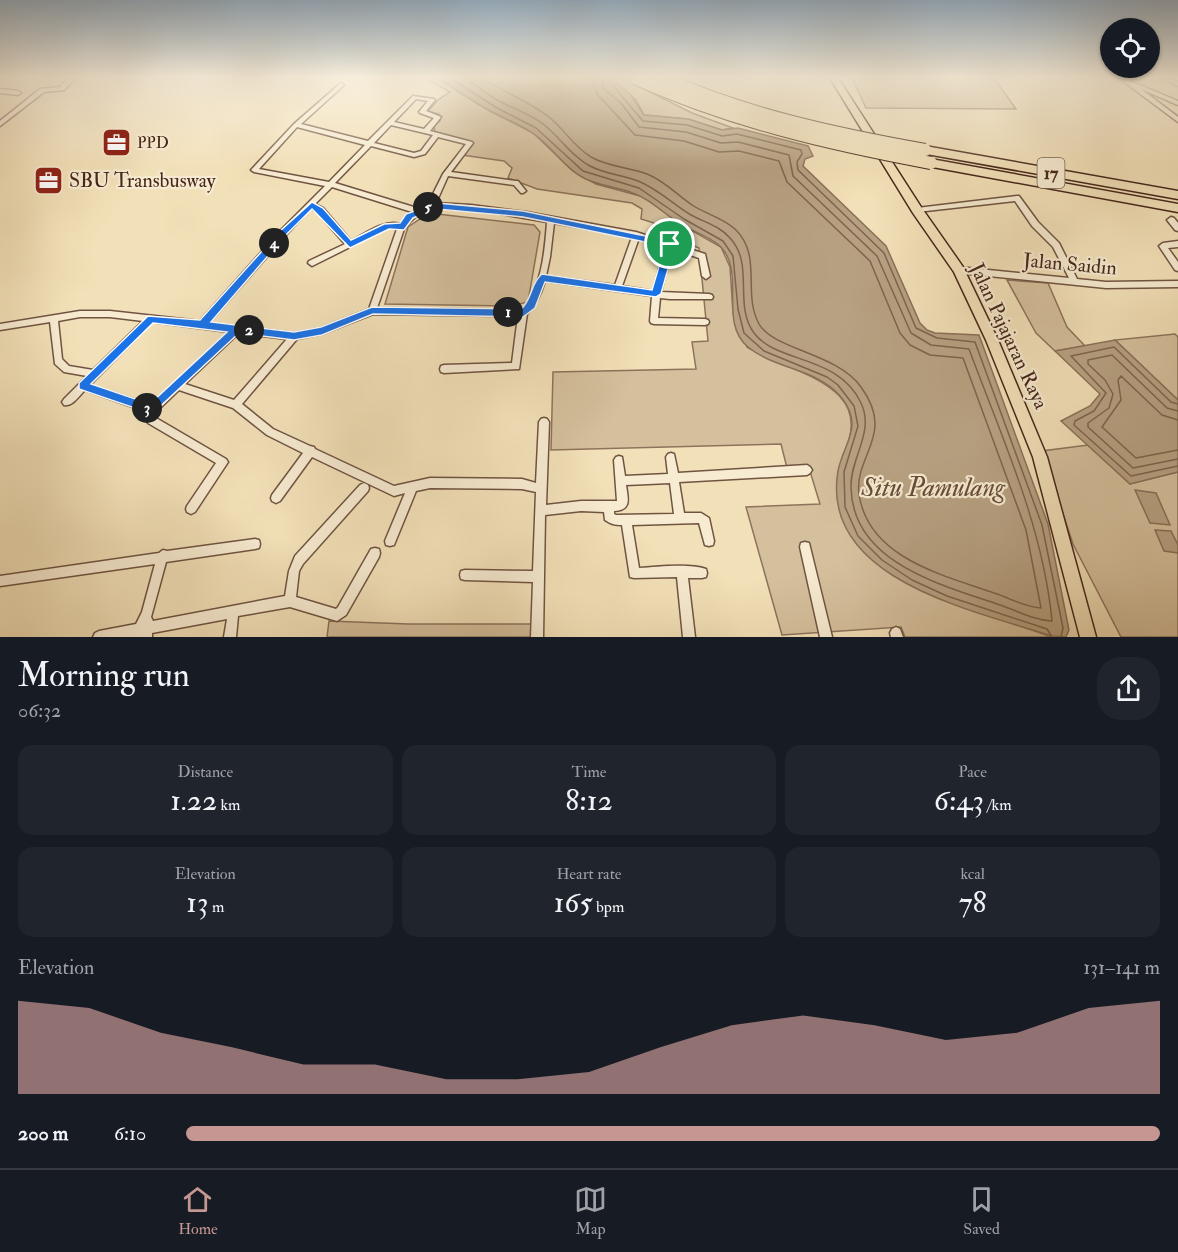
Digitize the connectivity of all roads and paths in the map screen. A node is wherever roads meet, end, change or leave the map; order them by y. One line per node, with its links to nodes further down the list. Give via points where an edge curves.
1 (20, 108): 11 (street)
2 (316, 108): 12 (street)
3 (407, 108): 10 (street)
4 (426, 108): 13 (street, via 422,112 438,117)
5 (701, 108): 22 (highway, 17, bridge, via 790,135)
6 (735, 108): 19 (highway, 17, bridge, via 857,138)
7 (853, 108): 23 (main road, Jalan Pajajaran Raya)
8 (1161, 108): 9 (street)
9 (1178, 120)
10 (391, 123): 13 (street); 15 (street)
11 (0, 124)
12 (296, 125): 15 (street); 17 (street, via 253,169)
13 (426, 131): 14 (street)
14 (437, 134): 15 (street, via 419,155); 16 (street, via 470,142)
15 (369, 144): 17 (street)
16 (446, 174): 18 (street, via 516,183); 21 (street)
17 (329, 184): 20 (street); 24 (street)
18 (523, 191)
19 (1178, 195)
20 (312, 205): 30 (street); 48 (street)
21 (431, 206): 24 (street); 25 (street)
22 (1178, 208)
23 (917, 210): 35 (main road, Jalan Pajajaran Raya); 38 (street, via 1017,198 1056,245)
24 (418, 211): 27 (street)
25 (551, 220): 29 (street); 37 (street)
26 (1170, 220): 28 (street)
27 (401, 228): 30 (street, via 387,226); 43 (street)
28 (1178, 228)
29 (636, 235): 31 (street); 40 (street)
30 (350, 244): 33 (street)
31 (670, 244): 36 (street, via 702,256); 41 (street)
32 (1178, 244): 34 (street, via 1163,247)
33 (312, 263)
34 (1178, 268)
35 (959, 270): 38 (street, Jalan Saidin); 94 (main road, Jalan Pajajaran Raya, via 1011,382 1040,457)
36 (706, 276)
37 (542, 278): 40 (street); 44 (street, via 532,306)
38 (1074, 281): 39 (street, Jalan Saidin, via 1106,285)
39 (1178, 284)
40 (618, 287): 41 (street)
41 (656, 294): 42 (street); 47 (street, via 656,322)
42 (709, 297)
43 (372, 310): 44 (street); 51 (street, via 322,331)
44 (523, 313): 52 (street, via 516,366)
45 (151, 318): 46 (street, via 95,313); 48 (street); 53 (street)
46 (54, 319): 49 (street); 53 (street, via 58,361 67,369)
47 (705, 322)
48 (202, 324): 50 (street)
49 (0, 327)
50 (237, 329): 51 (street); 55 (street)
51 (294, 336): 57 (street)
52 (444, 369)
53 (94, 374): 54 (street)
54 (83, 386): 56 (street); 58 (street)
55 (179, 386): 57 (street); 58 (street)
56 (68, 402)
57 (236, 405): 60 (street, via 270,432)
58 (152, 410): 71 (street, via 151,420 223,462)
59 (544, 422): 68 (street)
60 (311, 450): 66 (street, via 394,491); 69 (street)
61 (671, 458): 64 (street)
62 (619, 460): 65 (street)
63 (807, 470): 64 (street)
64 (674, 479): 65 (street); 73 (street)
65 (622, 481): 70 (street, via 623,503)
66 (413, 487): 68 (street, via 480,483 522,484); 75 (street)
67 (364, 489): 86 (street, via 299,560)
68 (541, 489): 72 (street)
69 (276, 498)
70 (609, 507): 72 (street); 74 (street, via 611,518)
71 (191, 509)
72 (542, 510): 84 (street)
73 (679, 513)
74 (626, 520): 76 (street, via 701,518); 81 (street, via 633,573)
75 (390, 540)
76 (709, 541)
77 (255, 544): 80 (street)
78 (805, 547): 93 (street)
79 (375, 553): 86 (street, via 337,615)
80 (163, 555): 85 (street); 88 (street)
81 (682, 572): 82 (street); 92 (street)
82 (702, 573)
83 (465, 575): 84 (street)
84 (539, 578): 91 (street)
85 (0, 581)
86 (290, 601): 87 (street)
87 (233, 613): 88 (street); 90 (street)
88 (142, 633): 89 (street)
89 (99, 637)
90 (230, 637)
91 (537, 637)
92 (689, 637)
93 (826, 637)
94 (1088, 637)

